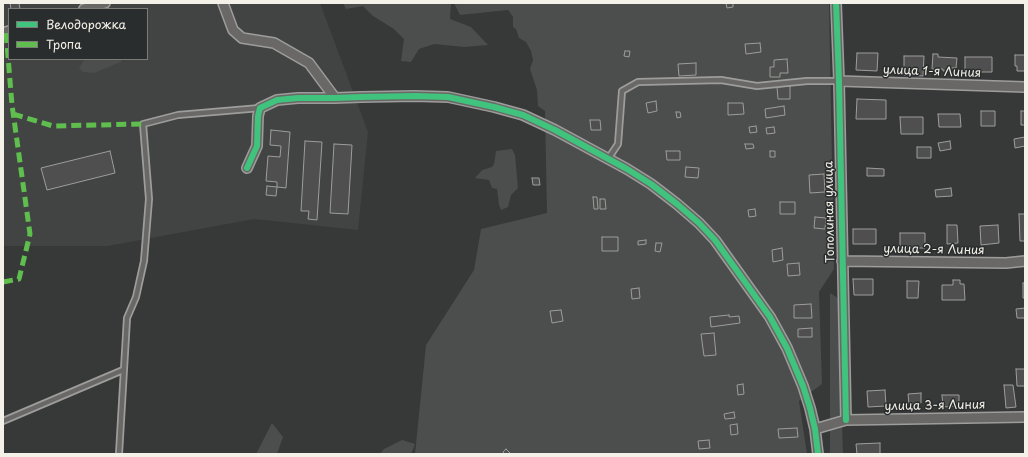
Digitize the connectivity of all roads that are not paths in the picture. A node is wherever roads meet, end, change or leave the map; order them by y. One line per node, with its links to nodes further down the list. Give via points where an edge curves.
1 (104, 3): 4 (street)
2 (223, 3): 7 (street, via 232,30 242,38 274,43 309,63)
3 (836, 3): 5 (street, Тополиная улица)
4 (87, 8)
5 (839, 81): 6 (street, улица 1-я Линия); 9 (lane, via 757,86 721,80 638,82 622,91 618,144); 11 (street, Тополиная улица)
6 (1025, 87)
7 (334, 98): 8 (street, via 277,100); 9 (street, via 415,96 468,100 523,115)
8 (260, 108): 10 (street, via 257,146); 13 (lane, via 178,115 143,124 149,199 144,261 136,297 126,318)
9 (608, 159): 17 (street, via 651,184 677,204 714,240 770,317 787,348 803,386)
10 (246, 168)
11 (842, 261): 12 (street, улица 2-я Линия); 15 (street, Тополиная улица)
12 (1025, 261)
13 (124, 370): 16 (lane); 18 (lane)
14 (1025, 417): 15 (street, улица 3-я Линия)
15 (846, 420): 17 (street, улица 3-я Линия)
16 (3, 421)
17 (815, 429): 19 (street)
18 (119, 454)
19 (818, 454)

